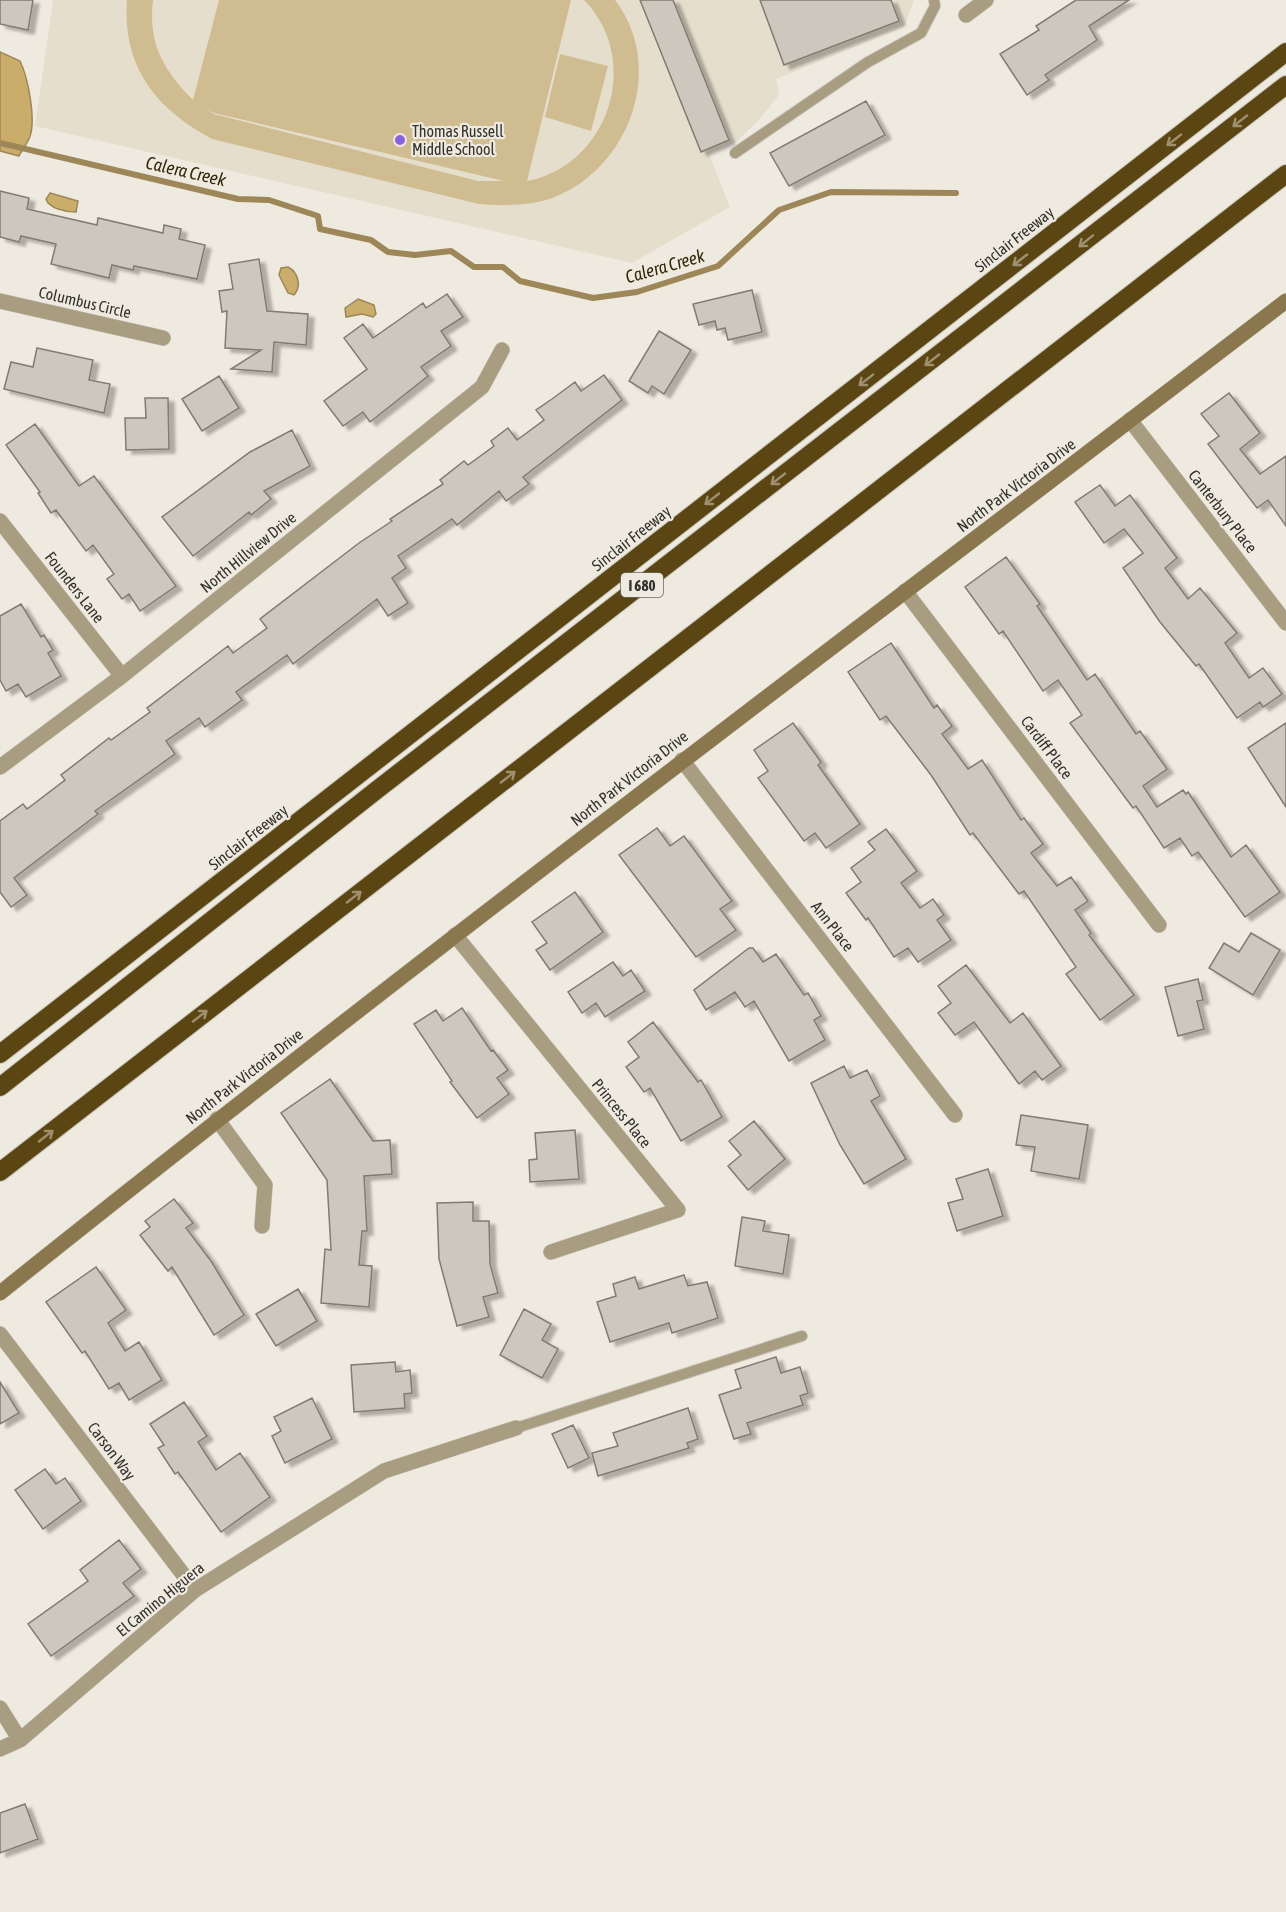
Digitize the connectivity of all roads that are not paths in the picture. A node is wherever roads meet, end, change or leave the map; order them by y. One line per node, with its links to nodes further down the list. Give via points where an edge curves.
1 (934, 0): 6 (lane, via 921,33 868,62)
2 (986, 0): 3 (street)
3 (966, 15)
4 (1286, 52): 21 (highway, Sinclair Freeway / I 680, one-way to 21)
5 (1286, 85): 22 (highway, I 680, one-way to 22)
6 (735, 153)
7 (1286, 174): 25 (highway, one-way to 7)
8 (0, 301): 10 (street, Columbus Circle)
9 (1286, 301): 12 (street, North Park Victoria Drive)
10 (163, 338)
11 (502, 350): 16 (street, North Hillview Drive, via 482,387)
12 (1130, 420): 14 (street, North Park Victoria Drive); 15 (street, Canterbury Place)
13 (0, 521): 16 (street, Founders Lane)
14 (905, 591): 17 (street, North Park Victoria Drive); 19 (street, Cardiff Place)
15 (1286, 623)
16 (122, 676): 18 (street, North Hillview Drive)
17 (682, 760): 20 (street, North Park Victoria Drive); 23 (street, Ann Place)
18 (0, 767)
19 (1160, 925)
20 (455, 935): 24 (street, North Park Victoria Drive); 27 (street, Princess Place, via 678,1210)
21 (0, 1054)
22 (0, 1087)
23 (955, 1114)
24 (217, 1119): 26 (street, via 265,1185); 28 (street, North Park Victoria Drive)
25 (0, 1172)
26 (261, 1226)
27 (551, 1252)
28 (0, 1293)
29 (0, 1334): 32 (street, Carson Way)
30 (802, 1336): 31 (lane)
31 (516, 1428): 32 (street, El Camino Higuera, via 384,1471)
32 (195, 1590): 34 (street, El Camino Higuera)
33 (0, 1708): 34 (street)
34 (20, 1740): 35 (street, El Camino Higuera)
35 (0, 1749)

